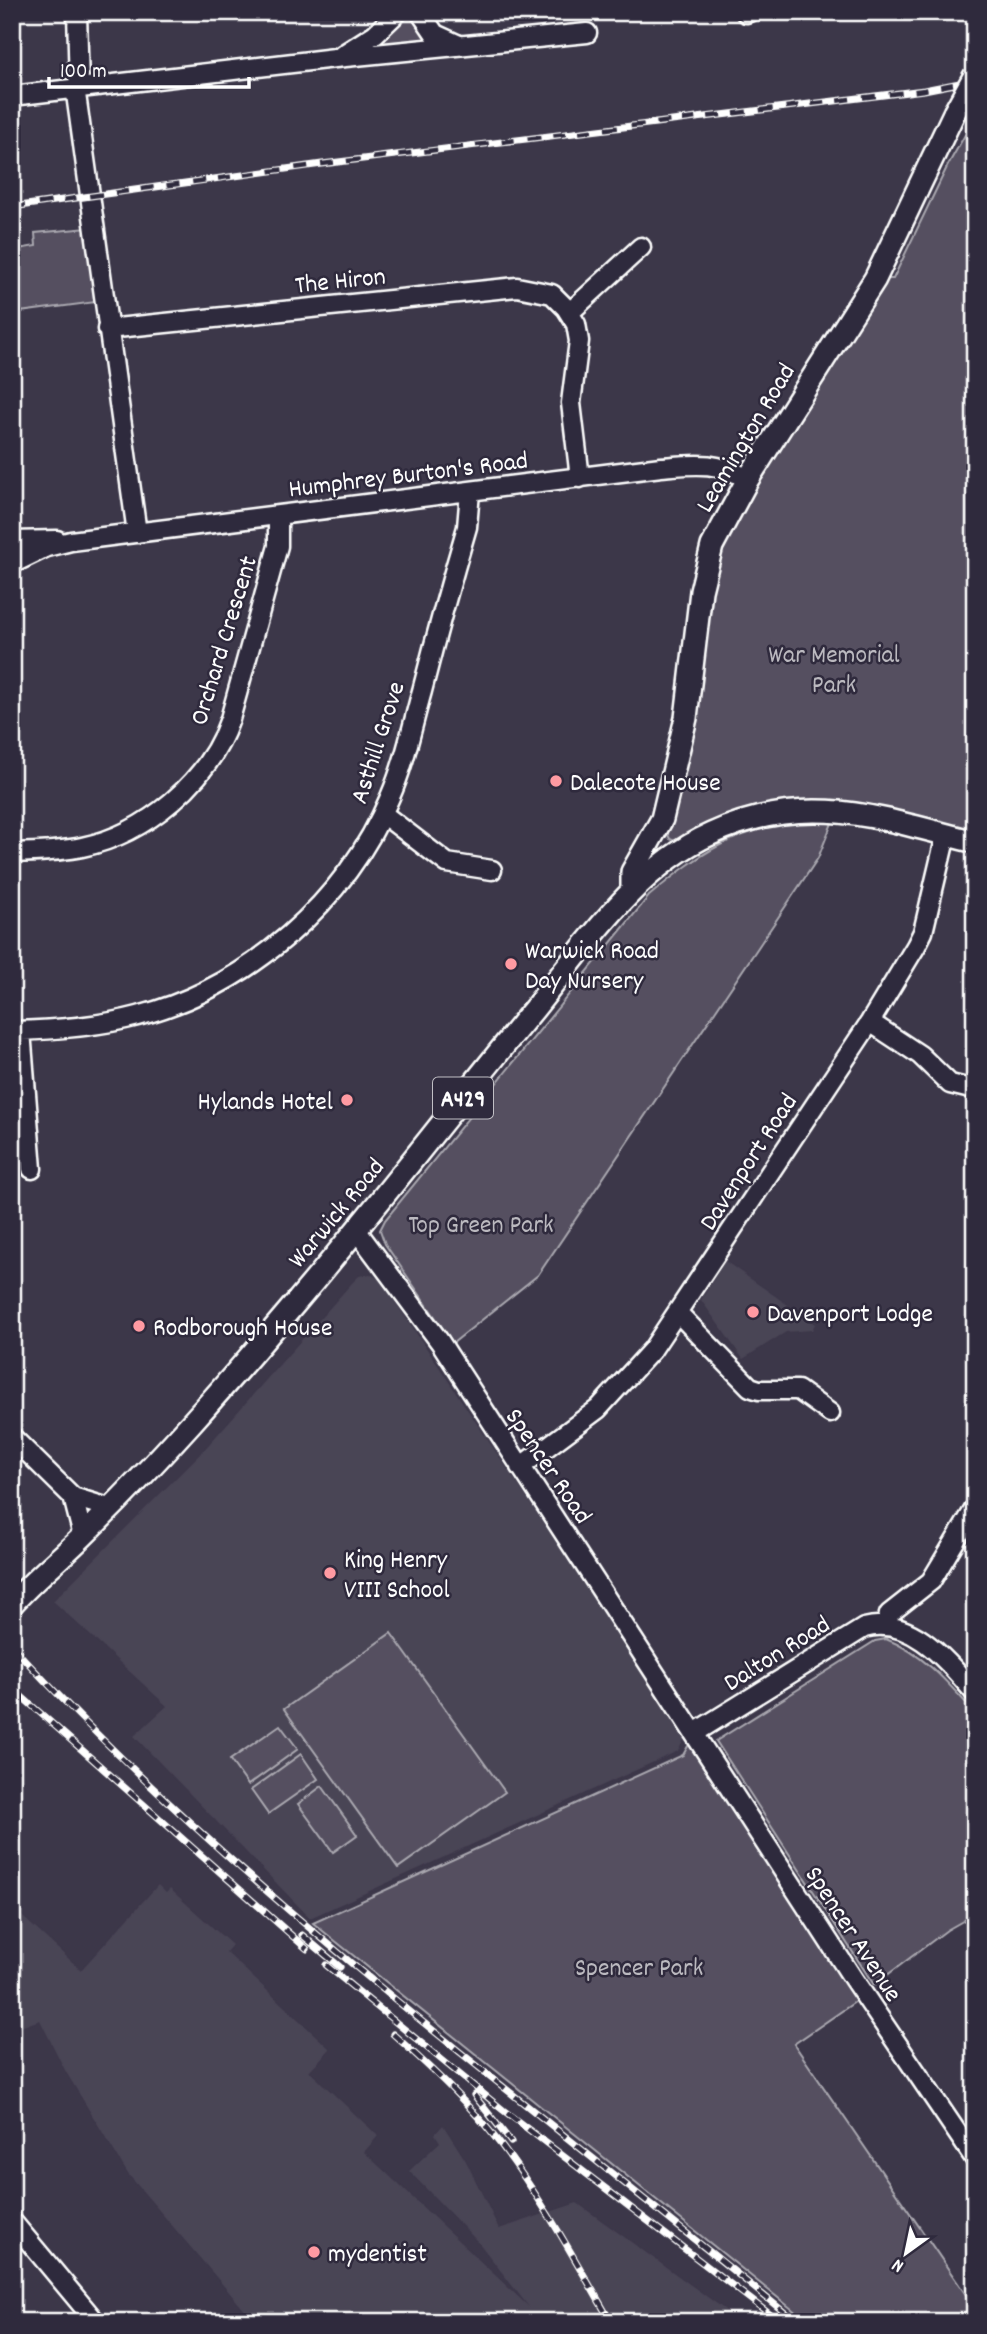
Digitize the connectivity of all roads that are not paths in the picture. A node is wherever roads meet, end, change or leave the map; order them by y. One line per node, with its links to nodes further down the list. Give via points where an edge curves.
1 (77, 12): 8 (street)
2 (398, 12): 6 (street, via 366,41)
3 (419, 12): 5 (street, via 435,34)
4 (587, 33): 5 (street)
5 (466, 46): 6 (street)
6 (335, 58): 8 (street)
7 (975, 75): 14 (main road, Leamington Road, bridge, via 875,279)
8 (77, 87): 9 (street); 12 (street)
9 (12, 96)
10 (641, 247): 11 (street)
11 (569, 313): 12 (street, The Hiron, via 552,294 517,287); 13 (street, via 579,336 571,403)
12 (107, 329): 17 (street)
13 (580, 478): 14 (street, Humphrey Burton's Road, via 705,463); 15 (street, Humphrey Burton's Road)
14 (748, 479): 23 (main road, Leamington Road, via 708,562)
15 (470, 492): 16 (street, Humphrey Burton's Road); 21 (street, Asthill Grove, via 467,527 400,770)
16 (278, 515): 17 (street, Humphrey Burton's Road); 25 (street, Orchard Crescent, via 278,546 230,719 197,774 150,817 125,832 82,847)
17 (137, 533): 19 (street, Humphrey Burton's Road)
18 (12, 541): 19 (street, Humphrey Burton's Road)
19 (71, 541): 20 (street, Humphrey Burton's Road)
20 (12, 564)
21 (383, 814): 26 (street, via 447,863); 29 (street, Asthill Grove, via 326,898 267,952 228,980 140,1016 101,1025)
22 (946, 835): 23 (main road, via 859,814 811,809 768,814 685,843); 24 (main road); 28 (street, Davenport Road, via 920,939)
23 (667, 840): 27 (main road, Warwick Road / A429); 27 (main road, Leamington Road, via 632,872)
24 (975, 842)
25 (12, 853)
26 (492, 870)
27 (632, 890): 32 (main road, Warwick Road / A429)
28 (870, 1022): 30 (street, via 920,1055 950,1084); 33 (street, Davenport Road)
29 (17, 1031): 31 (street)
30 (975, 1090)
31 (32, 1169)
32 (356, 1231): 36 (street, Spencer Road, via 440,1342); 38 (main road, Warwick Road / A429, via 192,1423)
33 (678, 1312): 34 (street, via 750,1387 798,1391); 36 (street, Davenport Road, via 645,1359 598,1409)
34 (830, 1413)
35 (12, 1437): 37 (street)
36 (520, 1467): 45 (street, Spencer Road)
37 (73, 1497): 38 (street); 40 (street)
38 (109, 1508): 40 (main road, Warwick Road / A429)
39 (975, 1508): 43 (street, via 931,1581 889,1614)
40 (83, 1536): 41 (main road, Warwick Road / A429)
41 (19, 1590): 42 (main road, Warwick Road / A429)
42 (12, 1604)
43 (887, 1625): 44 (street, via 898,1626 922,1641); 45 (street, Dalton Road, via 864,1628)
44 (975, 1693)
45 (696, 1732): 46 (street, Spencer Avenue)
46 (975, 2159)
47 (12, 2221): 48 (street)
48 (96, 2322)

